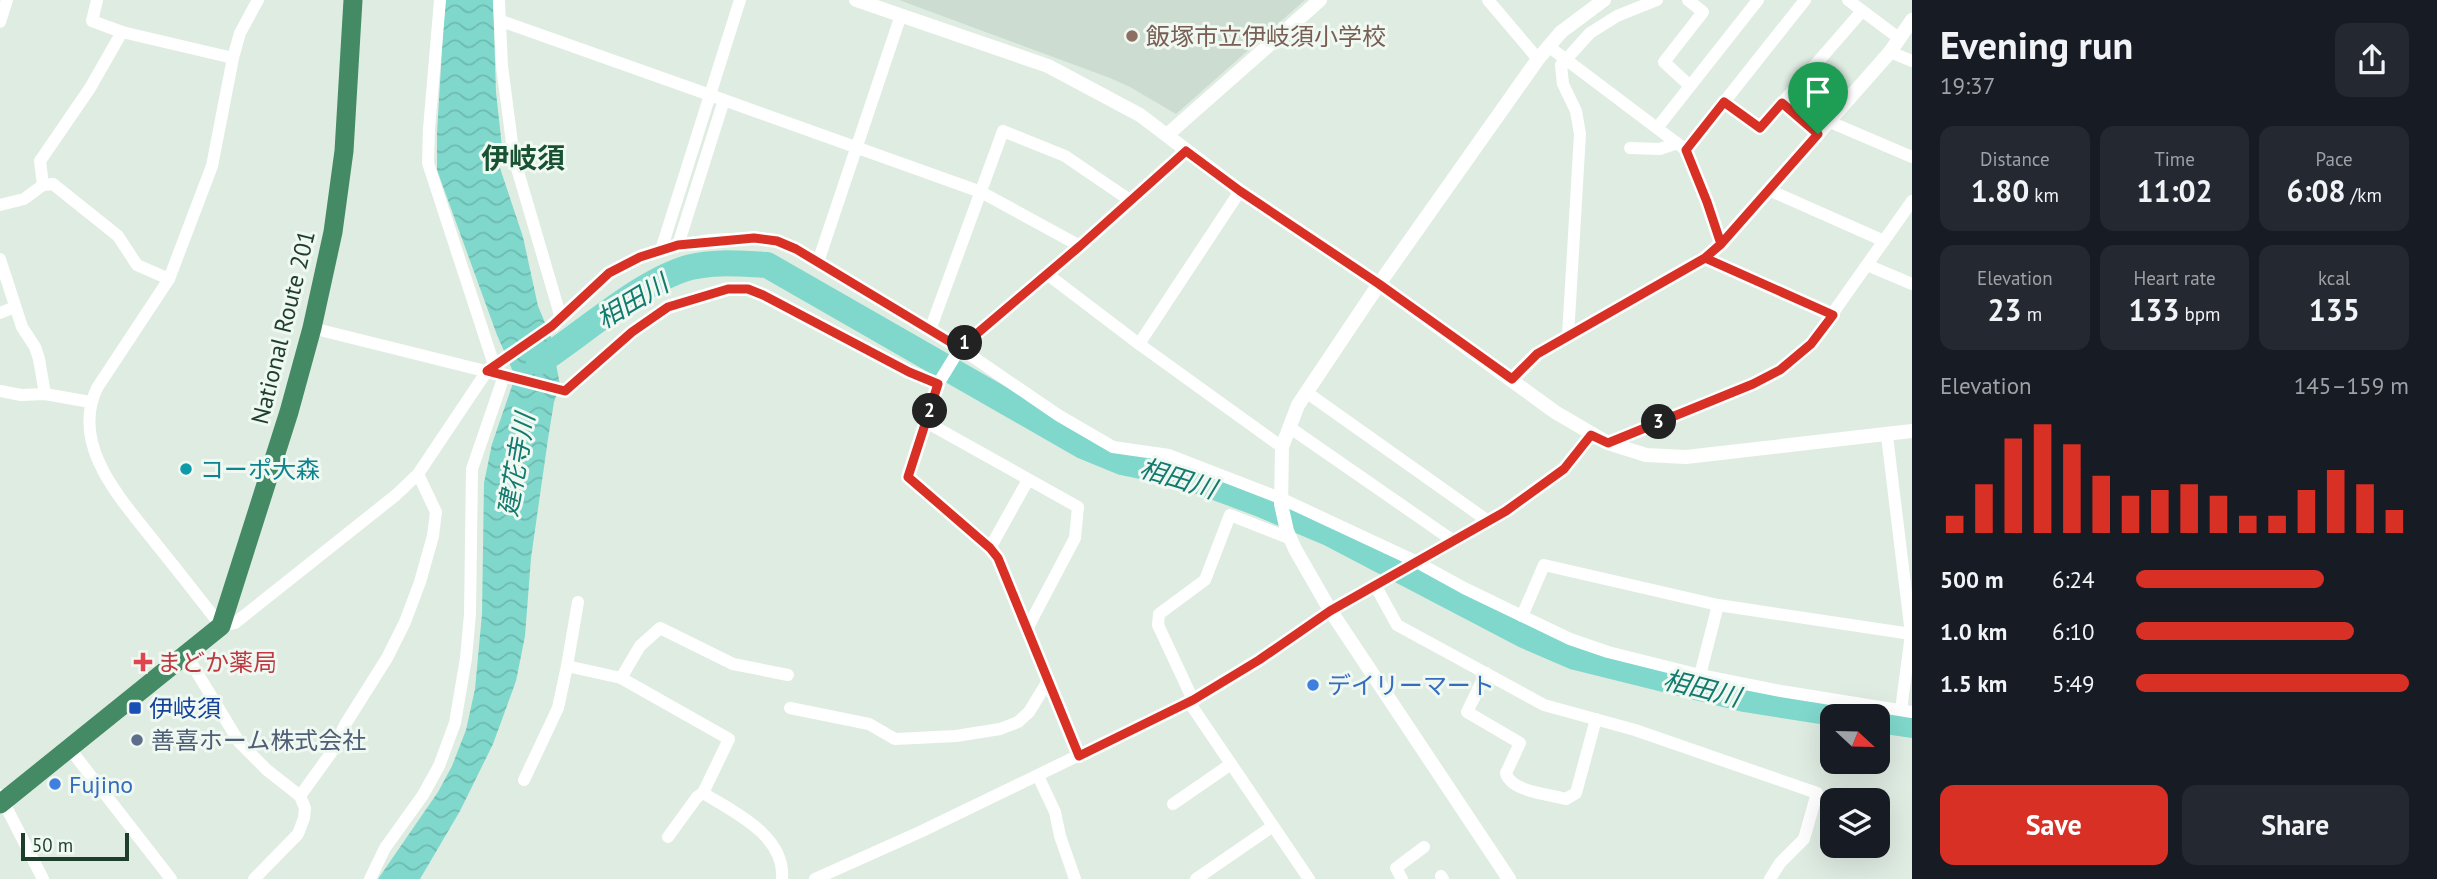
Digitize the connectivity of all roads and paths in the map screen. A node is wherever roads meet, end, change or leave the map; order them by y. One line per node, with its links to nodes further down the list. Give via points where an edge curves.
1 (7, 0): 21 (street)
2 (97, 0): 22 (street, via 92,21)
3 (258, 0): 26 (street)
4 (353, 0): 69 (highway, National Route 201, via 344,151)
5 (440, 0): 74 (street, via 428,163)
6 (499, 0): 20 (street)
7 (740, 0): 31 (street)
8 (856, 0): 18 (street)
9 (1320, 0): 38 (street)
10 (1489, 0): 28 (street)
11 (1604, 0): 24 (street)
12 (1657, 0): 27 (street, via 1590,33)
13 (1688, 0): 30 (street, via 1703,12 1664,61)
14 (1758, 0): 30 (street)
15 (1805, 0): 33 (street)
16 (1848, 0): 17 (street)
17 (1862, 11): 23 (street); 34 (street)
18 (901, 16): 38 (street, via 1048,66 1129,108); 41 (street)
19 (1912, 20): 23 (street)
20 (501, 21): 31 (street); 68 (street, via 514,158)
21 (0, 22)
22 (122, 32): 26 (street); 44 (street, via 40,161)
23 (1899, 40): 25 (street)
24 (1548, 46): 27 (street); 28 (street)
25 (1891, 52): 29 (street); 35 (street)
26 (233, 58): 62 (street, via 212,166)
27 (1566, 58): 36 (street); 71 (street, via 1560,72 1580,134)
28 (1538, 59): 63 (street)
29 (1912, 61)
30 (1690, 86): 36 (street)
31 (710, 95): 32 (street); 56 (street)
32 (724, 100): 41 (street); 54 (street)
33 (1724, 102): 34 (street, via 1760,128); 39 (street)
34 (1782, 103): 37 (street)
35 (1830, 122): 37 (street); 43 (street)
36 (1657, 128): 39 (street)
37 (1818, 134): 45 (street)
38 (1167, 135): 42 (street)
39 (1681, 147): 40 (street); 53 (street)
40 (1630, 148)
41 (857, 149): 47 (street); 59 (street)
42 (1186, 151): 46 (street); 48 (street)
43 (1912, 157)
44 (43, 185): 50 (street, via 24,199); 62 (street, via 53,184 118,236 137,265)
45 (1769, 190): 52 (street); 53 (street)
46 (1240, 191): 63 (street); 72 (street)
47 (981, 192): 48 (street, via 1003,131 1065,156); 55 (street); 70 (street)
48 (1131, 201): 55 (street)
49 (1912, 201): 51 (street)
50 (0, 205)
51 (1907, 217): 52 (street)
52 (1884, 241): 60 (street)
53 (1721, 244): 57 (street)
54 (678, 245): 56 (street); 59 (street, via 754,238 777,241)
55 (1080, 246): 61 (street)
56 (661, 250): 68 (street, via 609,273)
57 (1705, 258): 67 (street); 71 (street)
58 (0, 259): 65 (street)
59 (818, 262): 70 (street)
60 (1867, 265): 64 (street); 67 (street)
61 (1047, 274): 72 (street); 73 (street)
62 (169, 279): 81 (street)
63 (1379, 284): 76 (street); 79 (street)
64 (1912, 284)
65 (15, 307): 66 (street); 80 (street, via 35,347)
66 (0, 313)
67 (1833, 315): 87 (street, via 1811,344 1780,370)
68 (556, 322): 74 (street)
69 (312, 328): 74 (street); 102 (highway, National Route 201)
70 (930, 330): 73 (street)
71 (1568, 336): 76 (street, via 1537,354)
72 (1139, 344): 88 (street)
73 (960, 348): 77 (street); 91 (street, via 1113,447 1170,456)
74 (493, 366): 75 (street); 89 (street)
75 (507, 376): 77 (street, via 565,391 668,307 728,289 748,289); 131 (street, via 472,469 470,614 455,723 439,766)
76 (1512, 379): 85 (street)
77 (938, 384): 82 (street)
78 (0, 391): 80 (street)
79 (1306, 392): 83 (street); 92 (street)
80 (45, 394): 81 (street)
81 (90, 402): 102 (street, via 92,444 108,483)
82 (926, 422): 90 (street); 95 (street, via 908,477)
83 (1289, 427): 88 (street); 94 (street)
84 (1912, 431): 86 (street)
85 (1591, 435): 87 (street); 92 (street, via 1564,469)
86 (1886, 436): 87 (street, via 1686,457 1646,455); 104 (street)
87 (1608, 443)
88 (1282, 447): 91 (street)
89 (418, 474): 102 (street, via 235,623); 122 (street, via 436,512 420,582 387,658)
90 (1028, 480): 95 (street); 103 (street, via 1078,507 1075,538)
91 (1280, 501): 93 (street); 96 (street)
92 (1489, 521): 94 (street)
93 (1289, 535): 100 (street); 112 (street, via 1230,515 1205,580 1159,614 1158,625)
94 (1452, 540): 96 (street)
95 (990, 548): 103 (street)
96 (1413, 563): 97 (street); 101 (street)
97 (1375, 585): 100 (street); 107 (street, via 1397,625)
98 (578, 602): 106 (street)
99 (1718, 605): 101 (street, via 1544,565); 104 (street); 109 (street)
100 (1330, 611): 112 (street); 138 (street)
101 (1522, 616): 109 (street, via 1608,652)
102 (222, 626): 105 (highway)
103 (1027, 629): 111 (street)
104 (1911, 634): 114 (street)
105 (187, 656): 116 (highway); 122 (street, via 239,742)
106 (567, 666): 110 (street); 120 (street, via 558,708)
107 (1486, 673): 115 (street, via 1544,705); 115 (street, via 1467,712 1520,743 1506,773 1522,788 1566,799 1576,793)
108 (788, 675): 110 (street, via 733,664 660,628 640,646)
109 (1700, 675): 114 (street)
110 (621, 678): 121 (street, via 729,739)
111 (1048, 681): 113 (street, via 1018,722 956,736 895,739 869,724); 117 (street)
112 (1191, 701): 117 (street); 118 (street)
113 (790, 708)
114 (1907, 711)
115 (1596, 719): 139 (street, via 1817,793 1804,839)
116 (70, 749): 123 (highway); 129 (street)
117 (1079, 756): 119 (street)
118 (1231, 764): 124 (street); 125 (street)
119 (1038, 776): 133 (street); 134 (street, via 1055,812)
120 (524, 780)
121 (704, 793): 126 (street); 132 (street, via 752,824 772,844)
122 (300, 796): 130 (street, via 305,807 302,827)
123 (1, 800): 128 (street)
124 (1173, 804)
125 (1273, 826): 135 (street); 136 (street)
126 (668, 837)
127 (1424, 847): 137 (street, via 1396,868)
128 (43, 879)
129 (171, 879)
130 (254, 879)
131 (370, 879)
132 (782, 879)
133 (815, 879)
134 (1075, 879)
135 (1196, 879)
136 (1309, 879)
137 (1402, 879)
138 (1509, 879)
139 (1770, 879)

